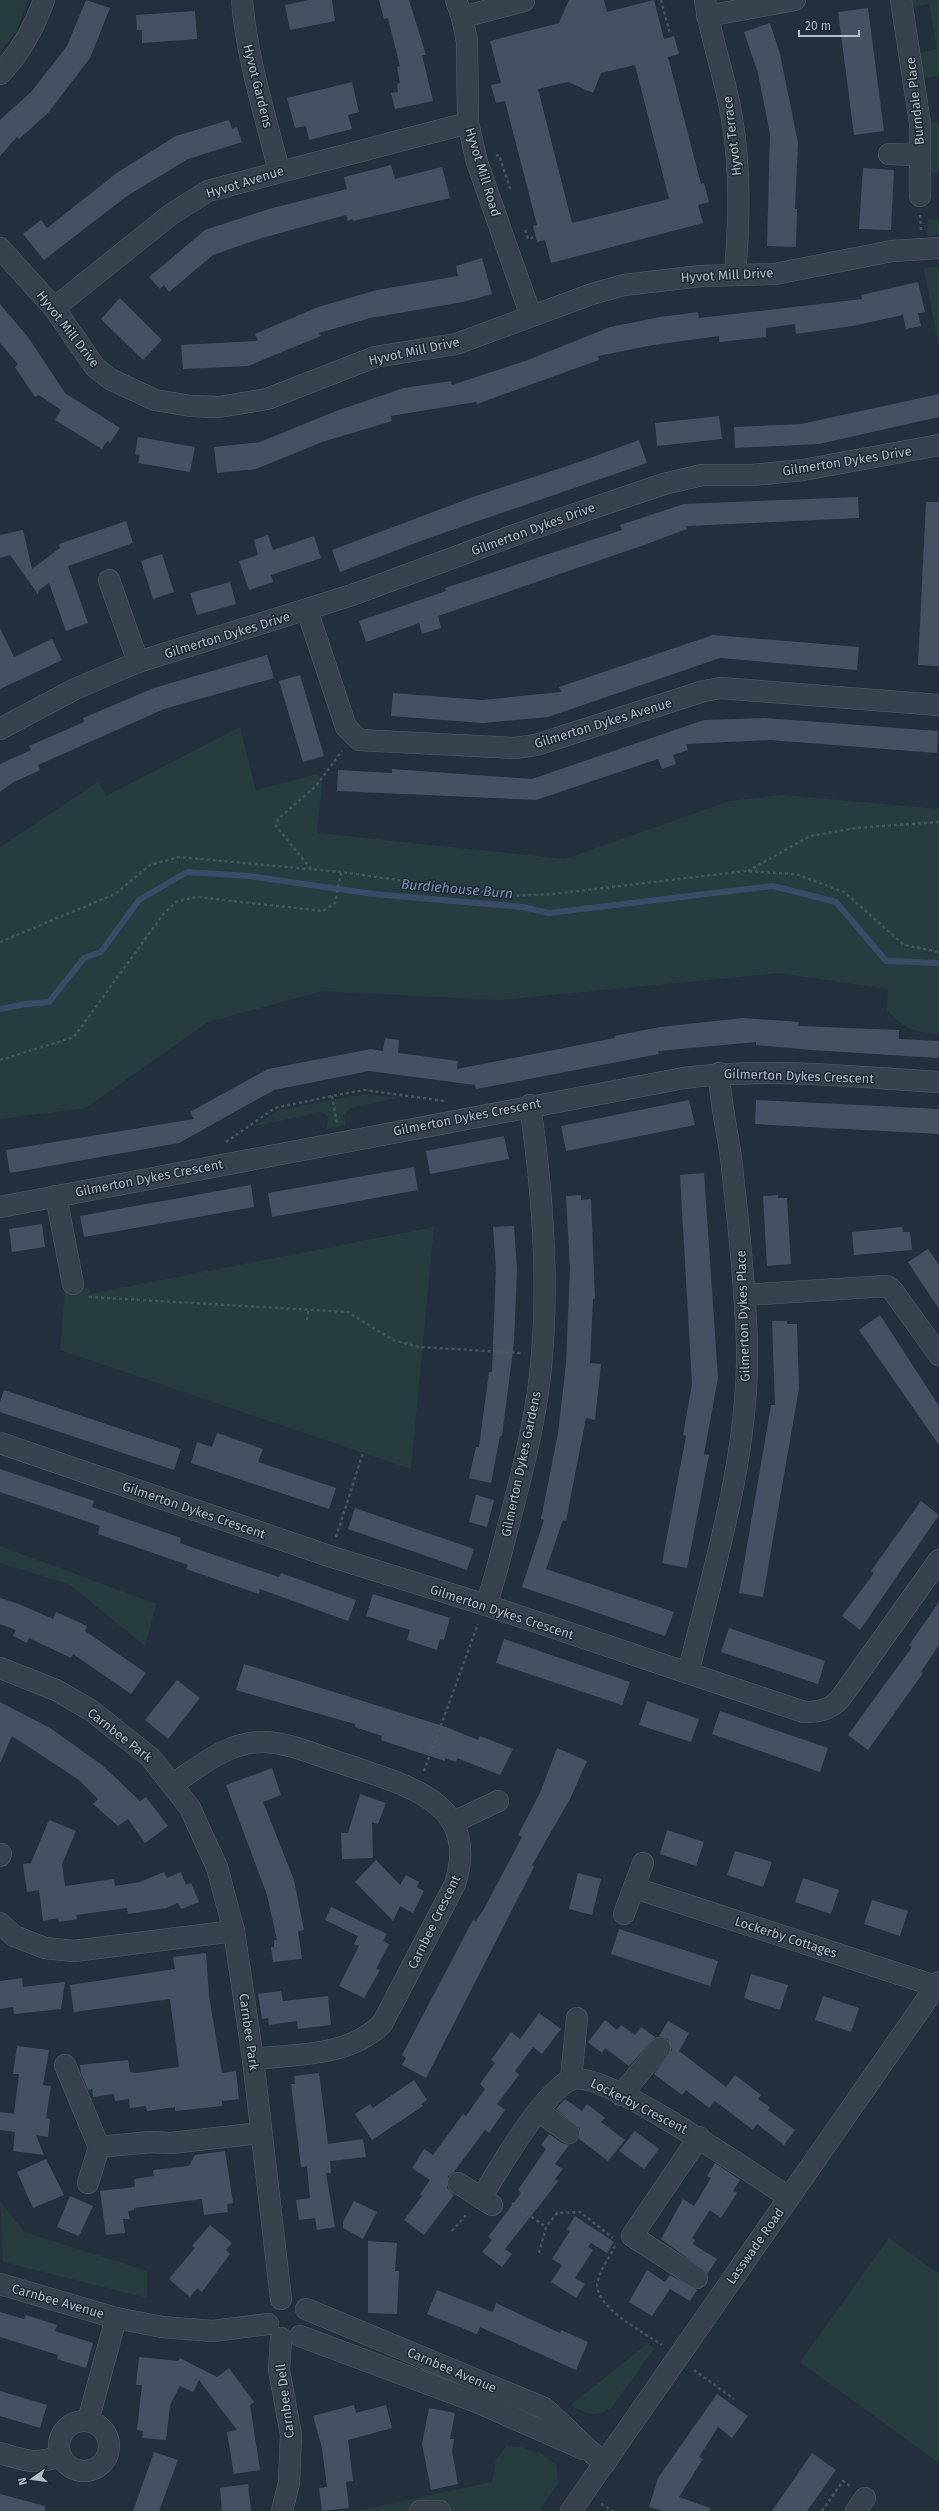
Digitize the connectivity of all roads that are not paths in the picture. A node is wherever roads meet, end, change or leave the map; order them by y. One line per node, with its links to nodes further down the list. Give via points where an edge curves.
1 (44, 0): 8 (street, via 36,22 18,55)
2 (242, 0): 12 (street, Hyvot Gardens, via 253,72)
3 (795, 0): 7 (street)
4 (901, 0): 11 (street, Burndale Place, via 920,123)
5 (524, 1): 6 (street)
6 (459, 8): 9 (street, Hyvot Mill Road, via 467,41)
7 (706, 8): 16 (street, Hyvot Terrace, via 727,91 736,147 738,175)
8 (0, 74)
9 (468, 123): 12 (street, Hyvot Avenue); 18 (street, Hyvot Mill Road, via 477,162)
10 (889, 154): 11 (street, Burndale Place)
11 (920, 155): 13 (street, Burndale Place)
12 (280, 171): 17 (street, Hyvot Avenue, via 227,185 188,202)
13 (920, 196)
14 (0, 248): 17 (street, Hyvot Mill Drive)
15 (930, 248): 16 (street, Hyvot Mill Drive, via 775,274)
16 (735, 275): 18 (street, Hyvot Mill Drive, via 624,284)
17 (54, 308): 18 (street, Hyvot Mill Drive, via 85,354 110,379 155,400 191,406 219,407 267,399 375,357 456,344)
18 (532, 316)
19 (939, 445): 21 (street, Gilmerton Dykes Drive, via 803,470 753,475 702,475 664,484)
20 (109, 580): 22 (street)
21 (307, 610): 22 (street, Gilmerton Dykes Drive); 23 (street, Gilmerton Dykes Avenue, via 346,727 352,736 359,740 515,748 536,745 704,691 721,688)
22 (138, 662): 24 (street, Gilmerton Dykes Drive, via 75,689)
23 (939, 704)
24 (0, 729)
25 (719, 1073): 26 (street, Gilmerton Dykes Crescent, via 774,1073); 27 (street, Gilmerton Dykes Crescent); 31 (street, Gilmerton Dykes Place, via 734,1188)
26 (939, 1082)
27 (530, 1105): 28 (street, Gilmerton Dykes Crescent); 35 (street, Gilmerton Dykes Gardens, via 542,1218 544,1284 541,1354 533,1420 515,1502)
28 (56, 1196): 29 (street, Gilmerton Dykes Crescent); 30 (street)
29 (0, 1207)
30 (73, 1284)
31 (744, 1295): 32 (street, via 887,1286); 37 (street, Gilmerton Dykes Place, via 746,1392 734,1474 717,1564)
32 (939, 1355)
33 (0, 1443): 35 (street, Gilmerton Dykes Crescent, via 330,1556)
34 (939, 1560): 37 (street, Gilmerton Dykes Crescent, via 840,1699 820,1712 804,1712)
35 (486, 1605): 37 (street, Gilmerton Dykes Crescent)
36 (0, 1668): 38 (street, Carnbee Park, via 56,1690 92,1711 151,1758)
37 (688, 1673)
38 (173, 1784): 40 (street, Carnbee Crescent, via 230,1748 263,1742 292,1747 416,1790 433,1799); 45 (street, Carnbee Park, via 190,1808 217,1867)
39 (498, 1801): 40 (street)
40 (454, 1822): 49 (street, Carnbee Crescent, via 461,1852 455,1884 382,2024 365,2039 338,2049)
41 (643, 1864): 42 (street)
42 (635, 1888): 43 (street); 46 (street, Lockerby Cottages)
43 (624, 1914)
44 (0, 1924): 45 (street, via 14,1936 45,1948 74,1951)
45 (234, 1931): 49 (street, Carnbee Park)
46 (938, 1984): 60 (street, Lasswade Road)
47 (577, 2018): 51 (street)
48 (660, 2048): 52 (street)
49 (253, 2059): 54 (street, Carnbee Park)
50 (65, 2065): 57 (street, via 76,2097 87,2115)
51 (571, 2079): 52 (street, Lockerby Crescent, via 586,2079); 53 (street, Lockerby Crescent, via 554,2092)
52 (621, 2095): 56 (street, Lockerby Crescent)
53 (538, 2111): 55 (street); 59 (street, Lockerby Crescent, via 487,2196)
54 (260, 2133): 57 (street, via 170,2143 150,2142); 63 (street, Carnbee Park)
55 (569, 2133)
56 (699, 2137): 60 (street, Lockerby Crescent); 61 (street, via 632,2236)
57 (99, 2147): 58 (street)
58 (88, 2183)
59 (458, 2183)
60 (789, 2198): 71 (street, Lasswade Road)
61 (697, 2278)
62 (0, 2284): 65 (street, Carnbee Avenue)
63 (281, 2299): 64 (street, Carnbee Avenue, via 293,2298); 66 (street, via 271,2306 267,2318)
64 (306, 2309): 66 (street, via 308,2320); 68 (street, Carnbee Avenue, via 544,2408 566,2426)
65 (116, 2318): 66 (street, Carnbee Avenue, via 162,2327); 67 (street, Carnbee Avenue)
66 (283, 2332): 68 (street, Carnbee Avenue, via 480,2403); 72 (street, Carnbee Dell, via 279,2370 291,2435 288,2483)
67 (88, 2421): 70 (street, via 73,2423 67,2428 60,2441); 70 (street, via 96,2424 107,2436 109,2445 104,2461 90,2470 81,2471 73,2468)
68 (586, 2450): 71 (street, Carnbee Avenue)
69 (0, 2453): 70 (street, via 30,2462 43,2462)
70 (61, 2456)
71 (605, 2463): 75 (street, Lasswade Road)
72 (282, 2511)
73 (420, 2511): 74 (street)
74 (440, 2511)
75 (571, 2511)

